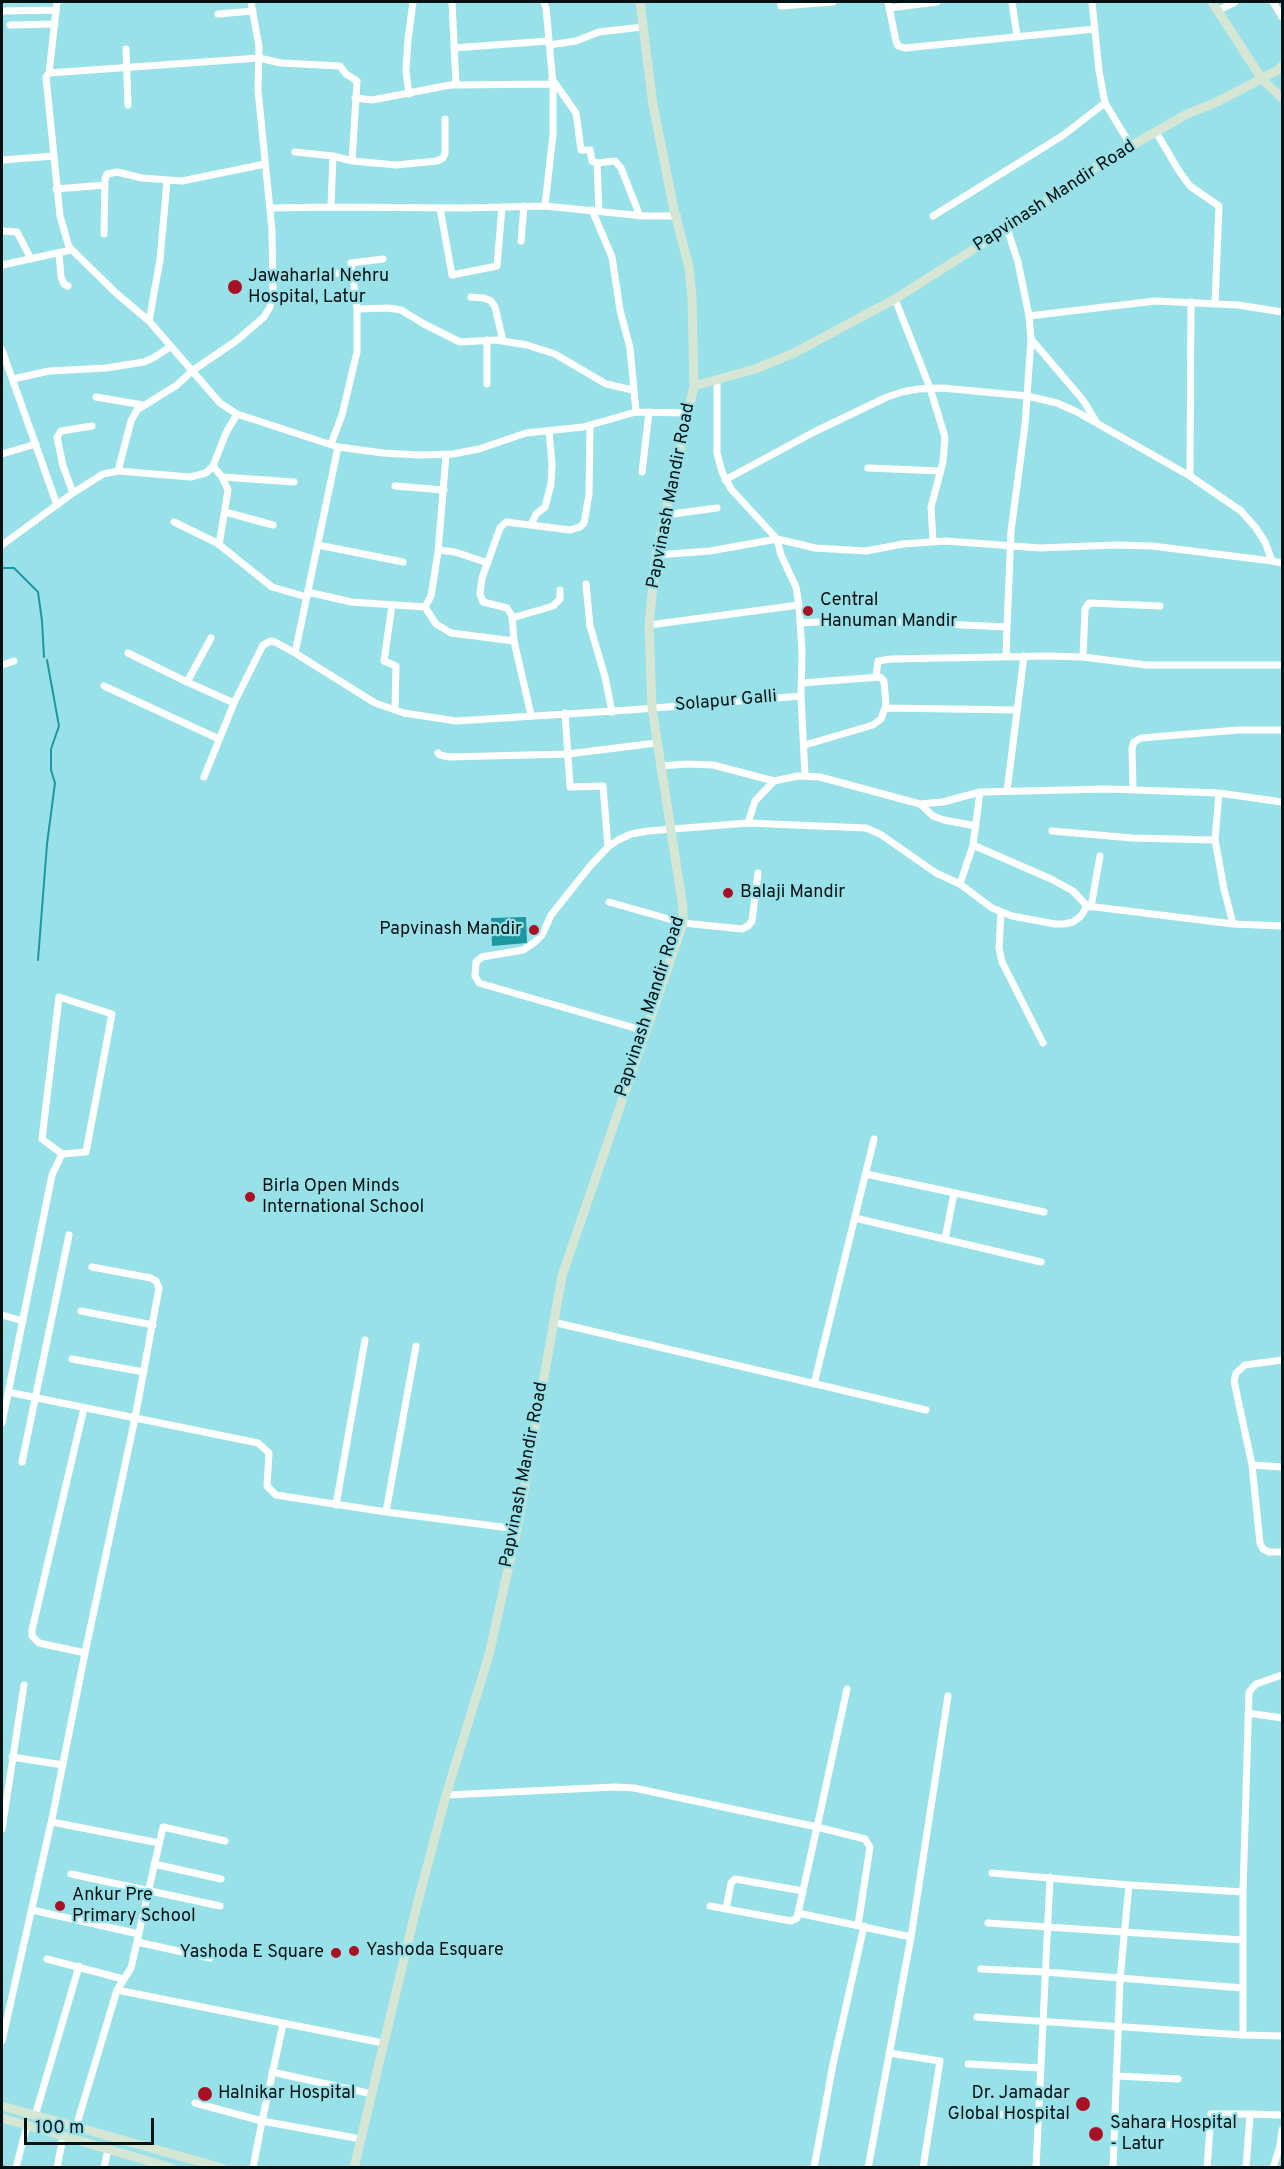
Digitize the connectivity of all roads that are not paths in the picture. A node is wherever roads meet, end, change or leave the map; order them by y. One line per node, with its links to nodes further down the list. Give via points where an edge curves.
1 (57, 2): 16 (street)
2 (251, 2): 18 (street)
3 (413, 2): 37 (street, via 407,61)
4 (452, 2): 28 (street)
5 (544, 2): 27 (street)
6 (640, 2): 24 (street)
7 (781, 2): 8 (street, via 781,6)
8 (833, 2)
9 (937, 2): 15 (street)
10 (1012, 2): 26 (street)
11 (1092, 2): 25 (street)
12 (1212, 2): 19 (street)
13 (1235, 2): 19 (street)
14 (1273, 2): 21 (street)
15 (888, 5): 26 (street, via 896,41 904,48)
16 (56, 10): 17 (street); 22 (street)
17 (2, 11)
18 (253, 11): 20 (street); 30 (street)
19 (1217, 11): 34 (street)
20 (218, 14)
21 (1282, 17)
22 (55, 24): 23 (street); 33 (street)
23 (10, 25)
24 (643, 27): 27 (street); 63 (street, via 653,105)
25 (1095, 29): 26 (street); 40 (street)
26 (1017, 36)
27 (548, 43): 28 (street); 35 (street)
28 (454, 48): 36 (street)
29 (126, 49): 32 (street)
30 (259, 58): 32 (street); 38 (street, via 340,66 357,81); 51 (street)
31 (1282, 66): 34 (street, Papvinash Mandir Road)
32 (127, 67): 33 (street); 41 (street)
33 (49, 73): 46 (street, via 46,77)
34 (1262, 79): 39 (street); 43 (street, Papvinash Mandir Road)
35 (552, 81): 36 (street); 50 (street, via 576,113 581,150 590,150 592,161); 56 (street, via 553,134)
36 (456, 85): 37 (street)
37 (409, 94): 38 (street, via 372,100)
38 (356, 98): 49 (street)
39 (1282, 98)
40 (1105, 103): 44 (street); 64 (street, via 1062,136)
41 (128, 105)
42 (445, 119): 49 (street, via 445,153 438,161 396,165)
43 (1156, 132): 44 (street, Papvinash Mandir Road); 80 (street, via 1190,186 1219,206)
44 (1131, 146): 65 (street, Papvinash Mandir Road)
45 (295, 152): 47 (street)
46 (54, 156): 48 (street); 54 (street)
47 (333, 156): 49 (street); 57 (street)
48 (2, 160)
49 (352, 161)
50 (597, 163): 61 (street); 62 (street, via 615,161 621,168)
51 (265, 164): 52 (street, via 192,180); 59 (street)
52 (167, 181): 53 (street, via 117,172 107,174); 84 (street, via 160,260)
53 (105, 185): 54 (street); 67 (street)
54 (56, 189): 69 (street)
55 (524, 206): 56 (street); 58 (street); 68 (street)
56 (545, 206): 61 (street)
57 (331, 207): 59 (street); 60 (street)
58 (502, 207): 60 (street); 60 (street, via 497,266 452,275)
59 (270, 208): 75 (street)
60 (440, 208)
61 (596, 210): 62 (street); 97 (street, via 612,257 630,348)
62 (640, 216): 63 (street)
63 (677, 216): 95 (street, via 689,267)
64 (933, 216)
65 (1007, 228): 78 (street, Papvinash Mandir Road); 83 (street)
66 (2, 231): 71 (street, via 17,232)
67 (104, 234)
68 (521, 241)
69 (71, 250): 70 (street); 84 (street)
70 (59, 253): 71 (street); 76 (street, via 61,277)
71 (31, 259): 73 (street)
72 (383, 259): 74 (street, via 351,263)
73 (2, 265)
74 (352, 273): 75 (street); 81 (street)
75 (272, 279): 91 (street, via 273,293 264,317)
76 (68, 286)
77 (471, 297): 87 (street, via 491,301)
78 (895, 299): 93 (street, Papvinash Mandir Road, via 794,353); 96 (street)
79 (1191, 302): 80 (street); 83 (street, via 1155,301); 118 (street)
80 (1215, 304): 82 (street)
81 (357, 309): 86 (street, via 401,310 453,339); 110 (street, via 357,352)
82 (1282, 312)
83 (1029, 316): 85 (street)
84 (149, 321): 88 (street)
85 (1032, 339): 98 (street); 105 (street, via 1083,400)
86 (487, 340): 87 (street); 94 (street)
87 (503, 340): 97 (street, via 555,354 606,384)
88 (170, 347): 91 (street); 92 (street, via 144,362 49,371)
89 (2, 350): 90 (street)
90 (3, 362): 92 (street)
91 (192, 371): 100 (street); 104 (street, via 220,403)
92 (13, 379): 109 (street)
93 (717, 380): 95 (street, Papvinash Mandir Road); 120 (street, via 717,453)
94 (487, 384)
95 (694, 386): 103 (street, Papvinash Mandir Road)
96 (930, 388): 98 (street); 116 (street, via 945,437); 120 (street, via 887,397)
97 (633, 390): 101 (street)
98 (1027, 396): 105 (street, via 1057,403); 137 (street)
99 (96, 398): 100 (street)
100 (143, 405): 115 (street, via 131,421)
101 (636, 412): 102 (street); 107 (street)
102 (650, 412): 103 (street); 117 (street)
103 (688, 413): 128 (street, Papvinash Mandir Road)
104 (237, 414): 110 (street); 113 (street)
105 (1097, 423): 118 (street)
106 (92, 426): 124 (street, via 62,431 57,436)
107 (590, 426): 108 (street); 131 (street, via 589,494 584,523 570,530)
108 (549, 431): 112 (street, via 526,433); 131 (street, via 551,484 545,507)
109 (36, 444): 111 (street); 125 (street)
110 (335, 446): 112 (street, via 383,453); 135 (street)
111 (2, 453)
112 (446, 455): 123 (street)
113 (213, 466): 115 (street, via 206,473 190,477); 119 (street)
114 (868, 468): 116 (street)
115 (118, 471): 124 (street, via 95,478)
116 (940, 471): 133 (street, via 931,507)
117 (642, 472)
118 (1190, 476): 140 (street, via 1241,511 1261,535)
119 (222, 477): 121 (street); 127 (street, via 228,490)
120 (725, 480): 132 (street)
121 (294, 482)
122 (394, 486): 123 (street)
123 (444, 490): 138 (street)
124 (73, 493): 125 (street)
125 (57, 505): 136 (street)
126 (717, 508): 128 (street)
127 (225, 512): 130 (street); 134 (street)
128 (665, 515): 139 (street, Papvinash Mandir Road)
129 (174, 522): 134 (street)
130 (273, 525)
131 (531, 525): 142 (street, via 506,522 500,528)
132 (777, 539): 133 (street, via 815,548 866,551); 139 (street, via 710,551); 148 (street)
133 (933, 541): 137 (street)
134 (219, 545): 146 (street, via 272,587)
135 (318, 545): 141 (street); 146 (street)
136 (2, 546)
137 (1010, 546): 140 (street, via 1152,546); 154 (street)
138 (438, 550): 142 (street); 150 (street, via 431,596)
139 (656, 555): 153 (street, Papvinash Mandir Road)
140 (1272, 561): 143 (street)
141 (403, 562)
142 (488, 563): 151 (street, via 482,578 481,599 488,605 507,608)
143 (1282, 563)
144 (586, 584): 175 (street, via 590,626)
145 (561, 590): 151 (street, via 558,604)
146 (307, 594): 147 (street); 158 (street)
147 (392, 605): 150 (street); 173 (street, via 384,661 396,666)
148 (799, 605): 152 (street); 153 (street)
149 (1160, 606): 161 (street, via 1089,603 1085,609)
150 (425, 607): 156 (street, via 436,624 451,633)
151 (512, 618): 156 (street)
152 (800, 623): 154 (street, via 855,620); 167 (street)
153 (649, 625): 171 (street, Papvinash Mandir Road)
154 (1007, 627): 160 (street)
155 (211, 638): 166 (street)
156 (514, 641): 177 (street)
157 (128, 653): 166 (street)
158 (295, 653): 170 (street, Solapur Galli, via 275,642 263,645); 173 (street, Solapur Galli, via 352,690)
159 (1023, 656): 160 (street); 161 (street); 174 (street)
160 (1006, 657): 165 (street, via 882,660 876,664)
161 (1083, 657): 164 (street, via 1146,665)
162 (14, 661): 163 (street)
163 (2, 665)
164 (1282, 665)
165 (876, 676): 167 (street); 172 (street, via 884,681)
166 (187, 682): 170 (street)
167 (801, 683): 169 (street)
168 (104, 686): 179 (street)
169 (801, 696): 171 (street, Solapur Galli); 181 (street)
170 (234, 703): 179 (street, Solapur Galli)
171 (652, 708): 175 (street, Solapur Galli); 180 (street, Papvinash Mandir Road)
172 (886, 708): 174 (street); 181 (street, via 873,725)
173 (395, 710): 177 (street, Solapur Galli, via 456,721)
174 (1017, 710): 189 (street)
175 (612, 712): 176 (street, Solapur Galli)
176 (565, 713): 177 (street, Solapur Galli); 183 (street)
177 (531, 715)
178 (1282, 730): 188 (street, via 1141,738 1132,747)
179 (219, 739): 186 (street, Solapur Galli)
180 (656, 743): 183 (street); 184 (street, Papvinash Mandir Road)
181 (805, 745): 185 (street)
182 (438, 753): 183 (street, via 449,757)
183 (568, 754): 200 (street, via 570,787 603,786)
184 (660, 766): 187 (street, via 712,765); 196 (street, Papvinash Mandir Road)
185 (805, 776): 187 (street); 193 (street, via 843,782)
186 (204, 777)
187 (774, 780): 194 (street, via 755,801)
188 (1134, 789): 189 (street); 191 (street)
189 (1007, 791): 190 (street)
190 (980, 792): 193 (street); 195 (street)
191 (1219, 792): 192 (street); 198 (street)
192 (1282, 802)
193 (920, 804): 195 (street, via 933,816)
194 (748, 823): 196 (street); 203 (street, via 866,828)
195 (976, 826): 199 (street)
196 (670, 828): 200 (street, via 631,834); 207 (street, Papvinash Mandir Road, via 684,908)
197 (1052, 831): 198 (street)
198 (1215, 840): 208 (street)
199 (973, 845): 203 (street); 205 (street, via 1074,891)
200 (608, 846): 210 (street, via 551,915 535,942 523,950 482,957 476,962 475,976 479,983)
201 (1100, 856): 205 (street)
202 (758, 873): 207 (street, via 752,921 748,926 737,929)
203 (960, 884): 206 (street)
204 (609, 903): 207 (street)
205 (1089, 906): 206 (street, via 1073,922 1064,924); 208 (street)
206 (1001, 912): 211 (street, via 998,934 1002,962)
207 (683, 923): 210 (street, Papvinash Mandir Road)
208 (1233, 924): 209 (street)
209 (1282, 926)
210 (645, 1031): 225 (street, Papvinash Mandir Road, via 569,1251)
211 (1043, 1043)
212 (874, 1139): 214 (street)
213 (62, 1154): 213 (street, via 42,1139 59,997 112,1014 86,1152); 224 (street, via 52,1175)
214 (866, 1174): 215 (street); 217 (street)
215 (954, 1193): 216 (street); 219 (street)
216 (1044, 1212)
217 (855, 1218): 219 (street); 232 (street)
218 (69, 1235): 234 (street)
219 (945, 1239): 220 (street)
220 (1041, 1262)
221 (92, 1267): 226 (street, via 156,1281 159,1288)
222 (81, 1311): 226 (street)
223 (2, 1315): 224 (street)
224 (23, 1321): 233 (street)
225 (553, 1322): 232 (street); 244 (street, Papvinash Mandir Road)
226 (153, 1325): 231 (street)
227 (365, 1340): 242 (street)
228 (416, 1346): 243 (street)
229 (72, 1359): 231 (street)
230 (1282, 1360): 240 (street, via 1245,1365 1236,1373 1234,1381)
231 (144, 1372): 237 (street)
232 (814, 1384): 236 (street)
233 (8, 1392): 234 (street); 238 (street)
234 (35, 1398): 235 (street); 239 (street)
235 (84, 1408): 237 (street); 246 (street, via 32,1636 39,1643)
236 (927, 1410)
237 (135, 1418): 242 (street, via 258,1443 269,1453 267,1486 271,1492); 246 (street)
238 (2, 1424)
239 (22, 1462)
240 (1252, 1465): 241 (street); 245 (street, via 1260,1543 1269,1552)
241 (1282, 1467)
242 (336, 1505): 243 (street)
243 (386, 1512): 244 (street)
244 (517, 1529): 255 (street, Papvinash Mandir Road, via 489,1655)
245 (1282, 1552)
246 (85, 1653): 254 (street)
247 (1282, 1675): 251 (street, via 1251,1688)
248 (24, 1685): 253 (street)
249 (847, 1689): 257 (street)
250 (948, 1696): 279 (street)
251 (1248, 1713): 252 (street); 269 (street)
252 (1282, 1719)
253 (12, 1757): 254 (street); 258 (street)
254 (63, 1765): 256 (street)
255 (446, 1794): 257 (street, via 634,1788); 298 (street, Papvinash Mandir Road)
256 (52, 1822): 260 (street); 273 (street)
257 (817, 1827): 268 (street); 276 (street, via 865,1839 870,1847)
258 (2, 1829)
259 (225, 1841): 260 (street, via 163,1827)
260 (159, 1842): 261 (street)
261 (154, 1864): 265 (street); 267 (street)
262 (992, 1873): 264 (street)
263 (71, 1874): 267 (street)
264 (1050, 1877): 266 (street); 277 (street)
265 (221, 1879)
266 (1129, 1885): 269 (street); 278 (street)
267 (148, 1889): 270 (street); 280 (street)
268 (803, 1891): 272 (street, via 735,1879); 274 (street)
269 (1244, 1892): 281 (street)
270 (220, 1905)
271 (710, 1906): 272 (street)
272 (726, 1909): 274 (street, via 791,1921)
273 (32, 1910): 280 (street); 297 (street)
274 (798, 1913): 276 (street)
275 (988, 1923): 277 (street)
276 (861, 1925): 279 (street); 331 (street)
277 (1048, 1927): 278 (street); 286 (street)
278 (1124, 1932): 281 (street); 288 (street)
279 (910, 1937): 299 (street)
280 (138, 1938): 282 (street); 287 (street, via 131,1968)
281 (1243, 1940): 289 (street)
282 (210, 1958)
283 (47, 1959): 284 (street)
284 (80, 1966): 287 (street); 311 (street)
285 (981, 1969): 286 (street)
286 (1045, 1972): 288 (street); 292 (street)
287 (123, 1979): 290 (street)
288 (1120, 1979): 289 (street); 294 (street)
289 (1243, 1988): 295 (street)
290 (117, 1990): 293 (street); 318 (street)
291 (977, 2018): 292 (street)
292 (1042, 2021): 294 (street); 301 (street)
293 (283, 2024): 298 (street); 302 (street)
294 (1119, 2026): 295 (street); 303 (street)
295 (1243, 2035): 296 (street)
296 (1282, 2036)
297 (2, 2041)
298 (383, 2043): 305 (street, Papvinash Mandir Road)
299 (889, 2053): 332 (street); 333 (street, via 940,2061)
300 (969, 2064): 301 (street)
301 (1041, 2068): 312 (street)
302 (272, 2072): 305 (street); 314 (street)
303 (1116, 2076): 304 (street); 315 (street)
304 (1178, 2079)
305 (372, 2094): 321 (street, Papvinash Mandir Road)
306 (195, 2103): 314 (street)
307 (2, 2106): 311 (street)
308 (973, 2112): 312 (street)
309 (1250, 2114): 310 (street); 336 (street, via 1211,2114); 337 (street)
310 (1282, 2115)
311 (35, 2116): 318 (street)
312 (1039, 2117): 334 (street)
313 (2, 2118): 317 (street)
314 (262, 2121): 321 (street); 329 (street)
315 (1114, 2121): 316 (street); 335 (street)
316 (1172, 2124)
317 (27, 2125): 320 (street); 324 (street)
318 (76, 2127): 328 (street)
319 (1282, 2130): 322 (street)
320 (63, 2137): 323 (street); 325 (street)
321 (361, 2139): 330 (street, Papvinash Mandir Road)
322 (1281, 2146): 338 (street)
323 (108, 2149): 326 (street); 327 (street)
324 (16, 2168)
325 (57, 2168)
326 (104, 2168)
327 (172, 2168)
328 (222, 2168)
329 (253, 2168)
330 (354, 2168)
331 (814, 2168)
332 (868, 2168)
333 (923, 2168)
334 (1036, 2168)
335 (1113, 2168)
336 (1207, 2168)
337 (1246, 2168)
338 (1273, 2168)

